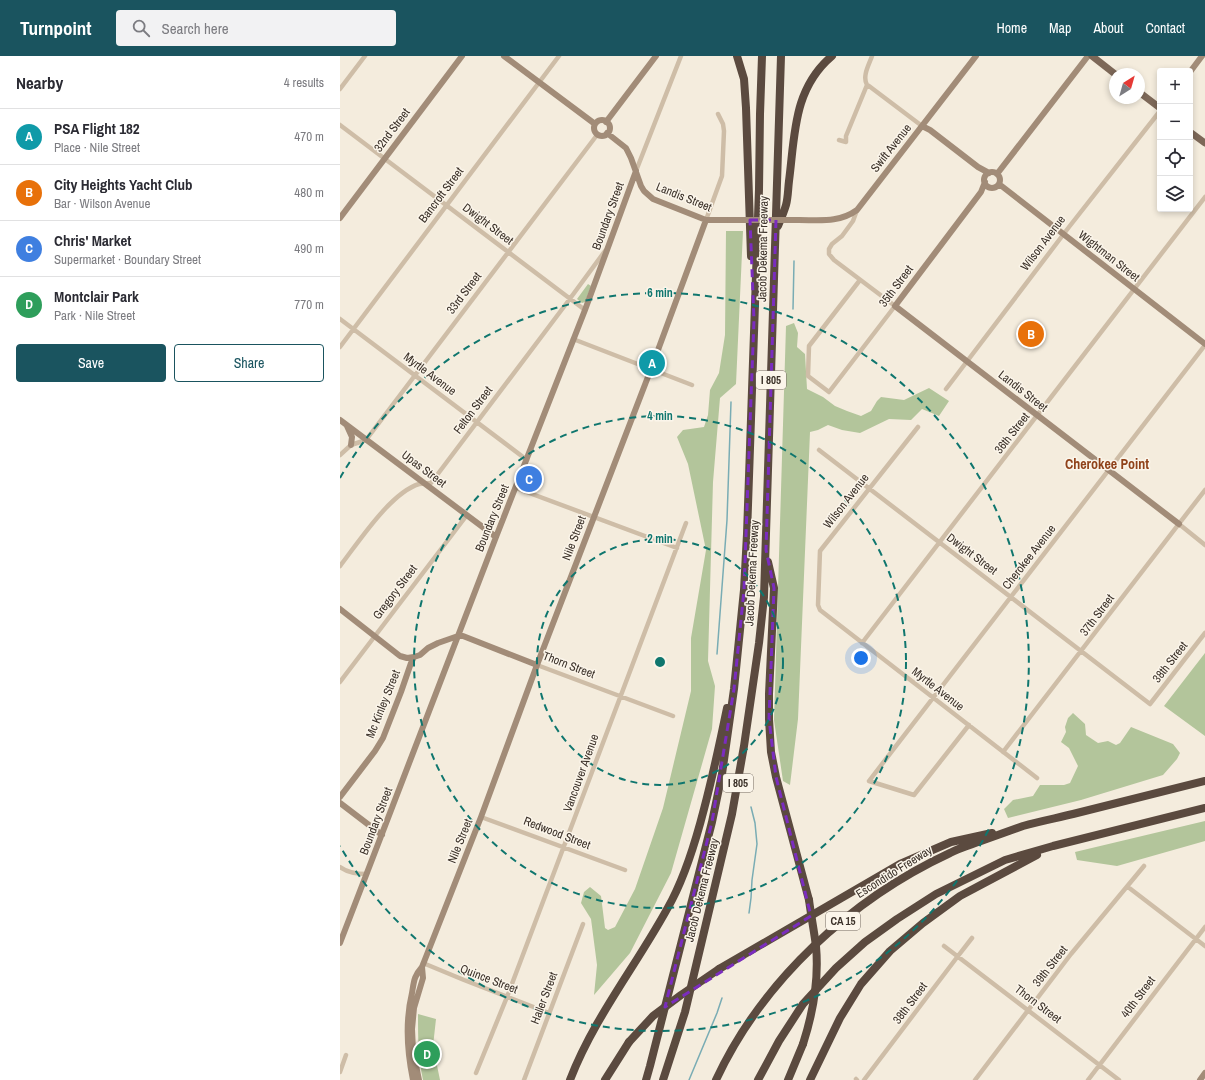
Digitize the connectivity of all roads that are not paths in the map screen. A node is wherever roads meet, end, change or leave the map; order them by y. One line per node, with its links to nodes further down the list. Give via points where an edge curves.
1 (365, 56): 20 (street)
2 (462, 56): 34 (street, 32nd Street)
3 (504, 56): 18 (street)
4 (559, 56): 18 (street, Bancroft Street)
5 (656, 56): 25 (street)
6 (681, 56): 36 (street, Boundary Street)
7 (738, 56): 59 (highway, via 744,79 746,108)
8 (762, 56): 59 (highway, Jacob Dekema Freeway / I 805)
9 (781, 56): 48 (highway, Jacob Dekema Freeway / I 805)
10 (832, 56): 48 (highway, via 813,77 800,105 786,206)
11 (872, 56): 19 (street, via 865,75)
12 (976, 56): 28 (street, Swift Avenue)
13 (1088, 56): 38 (street)
14 (1092, 56): 17 (main road)
15 (1202, 56): 16 (street)
16 (1193, 68)
17 (1109, 69)
18 (539, 82): 26 (street); 44 (street, Bancroft Street)
19 (867, 86): 28 (street); 32 (street, via 846,136 846,142)
20 (340, 89)
21 (1145, 97): 22 (main road)
22 (1157, 107)
23 (718, 114): 47 (street, Nile Street, via 724,131 722,176)
24 (1157, 114): 49 (street, Wilson Avenue)
25 (606, 122): 26 (street, via 600,121); 30 (street, via 609,128)
26 (595, 124): 29 (street, via 594,130)
27 (340, 125): 34 (street, Dwight Street)
28 (922, 126): 35 (street); 45 (street, Swift Avenue)
29 (597, 134): 30 (street); 51 (street, 33rd Street)
30 (607, 134): 36 (street, Landis Street, via 626,148)
31 (1193, 134): 33 (main road)
32 (839, 140)
33 (1205, 143)
34 (384, 159): 44 (street, Dwight Street); 46 (street, 32nd Street)
35 (978, 167): 37 (street); 39 (street)
36 (636, 172): 47 (street, Landis Street, via 644,191 653,199); 50 (street, Boundary Street)
37 (990, 173): 38 (street); 39 (street)
38 (997, 174): 40 (street, via 1000,179)
39 (985, 180): 41 (street); 42 (street, 35th Street)
40 (998, 184): 41 (street); 49 (street, Wightman Street)
41 (991, 187): 42 (street, 35th Street)
42 (981, 192): 56 (street, 35th Street)
43 (1205, 197): 54 (street, 36th Street)
44 (446, 205): 51 (street, Dwight Street); 60 (street, Bancroft Street)
45 (857, 210): 47 (street, Landis Street, bridge, via 830,220); 52 (street, Swift Avenue, via 853,221 842,236 832,244)
46 (340, 218)
47 (706, 220): 65 (street, Nile Street)
48 (776, 232): 92 (highway, Jacob Dekema Freeway / I 805)
49 (1063, 234): 54 (street, Wightman Street); 64 (street, Wilson Avenue)
50 (607, 248): 55 (street, Felton Street); 57 (street, Boundary Street)
51 (508, 252): 55 (street, Dwight Street); 66 (street, 33rd Street)
52 (829, 254): 53 (street, Landis Street)
53 (860, 280): 56 (street, Landis Street); 56 (street, 35th Street, via 809,346 808,376 829,392)
54 (1134, 290): 62 (street, Wightman Street); 69 (street, 36th Street)
55 (570, 299): 57 (street, Dwight Street); 71 (street, Felton Street)
56 (895, 306): 64 (street, Landis Street)
57 (585, 310): 61 (street, Boundary Street)
58 (340, 319): 60 (street, Myrtle Avenue)
59 (754, 320): 101 (highway, Jacob Dekema Freeway / I 805, via 747,534)
60 (354, 329): 63 (street, Bancroft Street); 66 (street, Myrtle Avenue)
61 (573, 339): 65 (street); 78 (street, Boundary Street)
62 (1205, 345): 79 (street, Cherokee Avenue)
63 (340, 347)
64 (967, 362): 68 (street, Wilson Avenue); 69 (street, Landis Street)
65 (651, 369): 67 (street); 85 (street, Nile Street)
66 (415, 376): 71 (street, Myrtle Avenue); 74 (street, 33rd Street)
67 (692, 385)
68 (946, 389)
69 (1037, 416): 79 (street, Landis Street); 89 (street, 36th Street)
70 (340, 420): 72 (street, Upas Street)
71 (477, 422): 78 (street, Myrtle Avenue); 80 (street, Felton Street)
72 (347, 425): 74 (street, Upas Street); 75 (street, via 352,437)
73 (918, 426): 82 (street, Wilson Avenue)
74 (366, 440): 75 (street); 80 (street, Upas Street)
75 (351, 445): 77 (street)
76 (820, 450): 82 (street, Dwight Street)
77 (340, 454)
78 (527, 460): 81 (street, Boundary Street)
79 (1108, 470): 87 (street, Landis Street); 94 (street, Cherokee Avenue)
80 (426, 484): 84 (street, Upas Street); 93 (street, Felton Street, via 419,484 388,506)
81 (516, 488): 85 (street); 88 (street, Boundary Street)
82 (870, 488): 89 (street, Dwight Street); 96 (street, Wilson Avenue, via 820,551 818,606)
83 (1205, 490): 87 (street, 37th Street)
84 (466, 515): 88 (street, Upas Street); 98 (street, Gregory Street)
85 (594, 517): 91 (street); 104 (street, Nile Street)
86 (686, 524): 91 (street, Vancouver Avenue)
87 (1178, 524): 90 (street, Landis Street); 102 (street, 37th Street)
88 (496, 537): 99 (street, Boundary Street)
89 (940, 542): 94 (street, Dwight Street); 100 (street, 36th Street)
90 (1205, 545)
91 (676, 548): 106 (street, Vancouver Avenue)
92 (766, 550): 151 (highway, Jacob Dekema Freeway / I 805, via 759,643 732,814 685,1012); 154 (highway, bridge, via 774,588 769,694 772,752 776,777 809,900 816,947 810,1024)
93 (340, 566)
94 (1011, 597): 102 (street, Dwight Street); 107 (street, Cherokee Avenue)
95 (340, 609): 98 (street)
96 (827, 616): 100 (street, Myrtle Avenue)
97 (1205, 633): 108 (street, 38th Street)
98 (375, 636): 103 (street, via 400,656); 105 (street, Gregory Street)
99 (458, 636): 103 (street, via 438,643); 104 (street, Thorn Street, via 464,636); 119 (street, Boundary Street)
100 (862, 643): 107 (street, Myrtle Avenue)
101 (739, 644): 148 (highway, via 709,790 694,847 683,876 658,925 585,1046); 150 (highway, Jacob Dekema Freeway / I 805, via 729,728 712,822)
102 (1082, 651): 108 (street, Dwight Street); 111 (street, 37th Street)
103 (414, 657): 114 (street, Mc Kinley Street, via 383,738)
104 (537, 664): 106 (street, Thorn Street); 117 (street, Nile Street)
105 (340, 682)
106 (620, 696): 109 (street, Thorn Street); 121 (street, Vancouver Avenue)
107 (933, 697): 110 (street, Myrtle Avenue); 110 (street, Cherokee Avenue, via 869,781 914,795)
108 (1150, 704)
109 (673, 716)
110 (969, 725): 111 (street, Myrtle Avenue)
111 (1003, 752): 112 (street, Myrtle Avenue)
112 (1037, 778)
113 (1205, 781): 118 (highway, Escondido Freeway / CA 15)
114 (340, 797)
115 (340, 803): 119 (street)
116 (1205, 808): 120 (highway, CA 15)
117 (481, 817): 121 (street, Redwood Street); 136 (street, Nile Street)
118 (1024, 826): 149 (highway, bridge, via 951,842 900,864 719,969 653,1016 629,1042); 152 (highway, Escondido Freeway / CA 15, via 945,855 881,892 846,918 802,957 772,991 744,1028)
119 (382, 835): 125 (street, Boundary Street)
120 (1053, 846): 153 (highway, CA 15, via 1005,860 936,894 865,942 836,968 803,1004); 155 (highway, via 960,896 890,951 861,984 840,1018)
121 (564, 848): 124 (street, Redwood Street); 137 (street, Vancouver Avenue)
122 (1144, 866): 126 (street, 39th Street)
123 (340, 867): 125 (street, via 352,873)
124 (625, 870)
125 (367, 874): 129 (street, Boundary Street)
126 (1128, 886): 131 (street); 138 (street, 39th Street)
127 (583, 924): 139 (street, Haller Street)
128 (1205, 927): 131 (street, 40th Street)
129 (342, 933): 132 (street, Boundary Street)
130 (972, 938): 135 (street, 38th Street)
131 (1196, 939): 134 (street); 141 (street, 40th Street)
132 (340, 943)
133 (944, 946): 135 (street, Thorn Street)
134 (1205, 946)
135 (958, 956): 138 (street, Thorn Street); 156 (street, 38th Street)
136 (422, 965): 137 (street, Quince Street); 145 (street, Nile Street, via 416,974 408,1009 408,1059); 146 (street, Nile Street, via 423,978 414,1008 412,1029 413,1051)
137 (507, 997): 139 (street, Quince Street); 143 (street, Vancouver Avenue)
138 (1028, 1010): 141 (street, Thorn Street); 157 (street, 39th Street)
139 (549, 1013): 147 (street, Haller Street)
140 (346, 1055): 142 (street)
141 (1099, 1065): 158 (street, 40th Street); 159 (street, Thorn Street)
142 (340, 1072)
143 (476, 1073)
144 (1205, 1073): 160 (street)
145 (413, 1080)
146 (419, 1080)
147 (524, 1080)
148 (570, 1080)
149 (605, 1080)
150 (646, 1080)
151 (663, 1080)
152 (716, 1080)
153 (758, 1080)
154 (788, 1080)
155 (810, 1080)
156 (864, 1080)
157 (975, 1080)
158 (1088, 1080)
159 (1119, 1080)
160 (1200, 1080)

